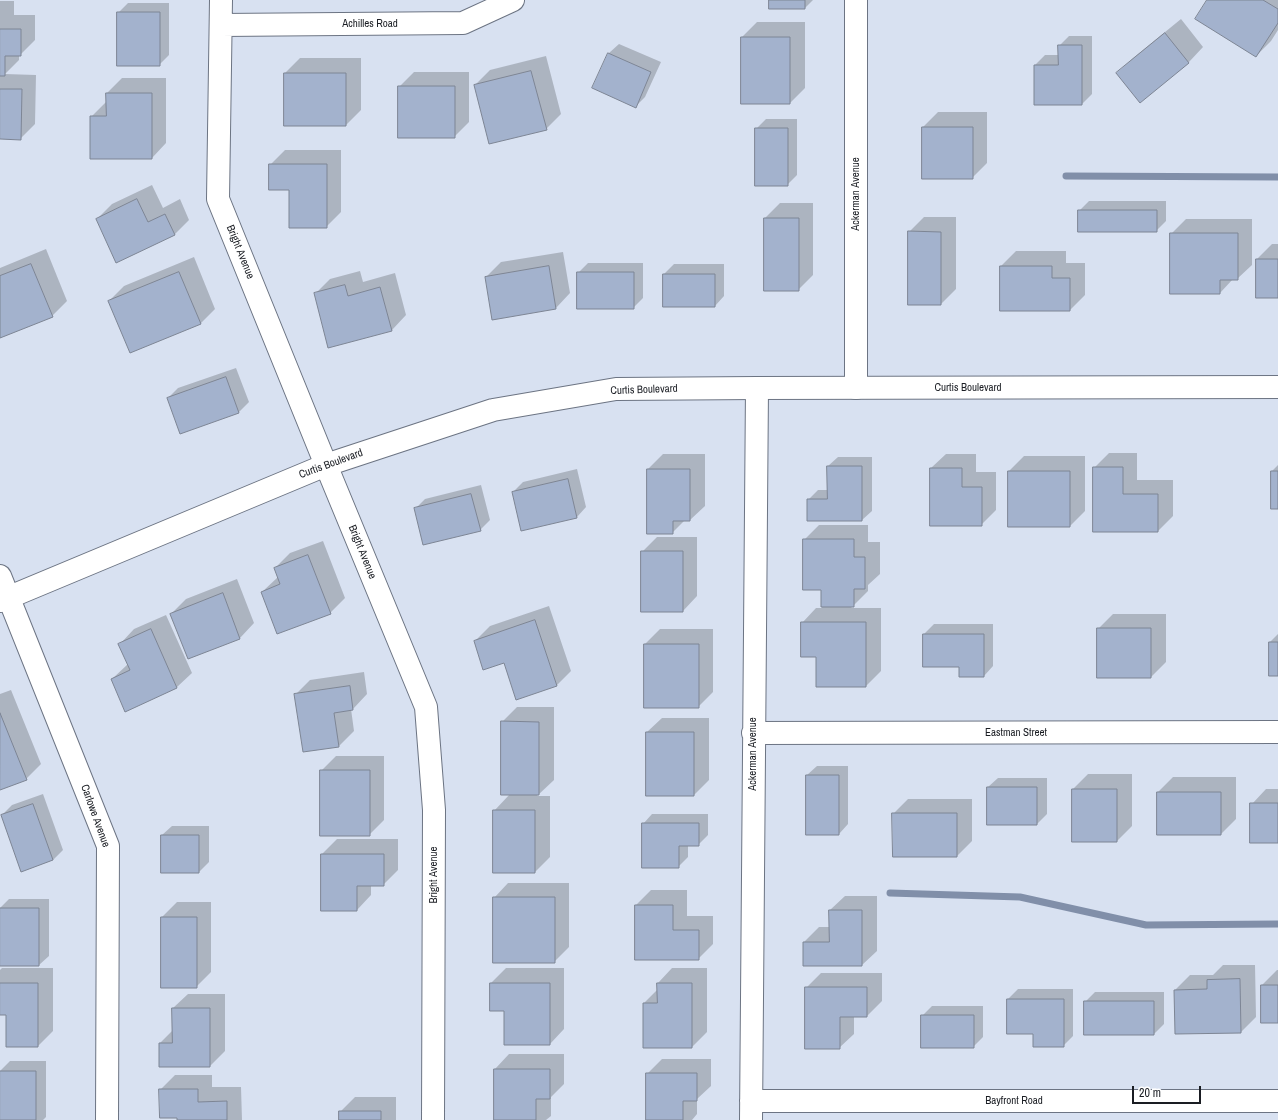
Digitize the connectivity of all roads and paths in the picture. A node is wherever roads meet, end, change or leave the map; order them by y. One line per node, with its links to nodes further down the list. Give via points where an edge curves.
1 (222, 0): 4 (street, Bright Avenue)
2 (513, 0): 4 (street, Achilles Road, via 463,23)
3 (856, 0): 7 (street, Ackerman Avenue)
4 (221, 25): 8 (street, Bright Avenue, via 218,199)
5 (1278, 387): 7 (street, Curtis Boulevard)
6 (757, 388): 7 (street, Curtis Boulevard); 8 (street, Curtis Boulevard, via 616,389 492,410); 12 (street, Ackerman Avenue)
7 (856, 388)
8 (326, 464): 10 (street, Curtis Boulevard); 16 (street, Bright Avenue, via 426,707 434,810)
9 (0, 576): 10 (street, Carlowe Avenue)
10 (4, 599): 15 (street, Carlowe Avenue, via 108,846)
11 (1278, 732): 12 (street, Eastman Street)
12 (753, 733): 14 (street, Ackerman Avenue)
13 (1278, 1101): 14 (street, Bayfront Road)
14 (751, 1110)
15 (107, 1120)
16 (433, 1120)

